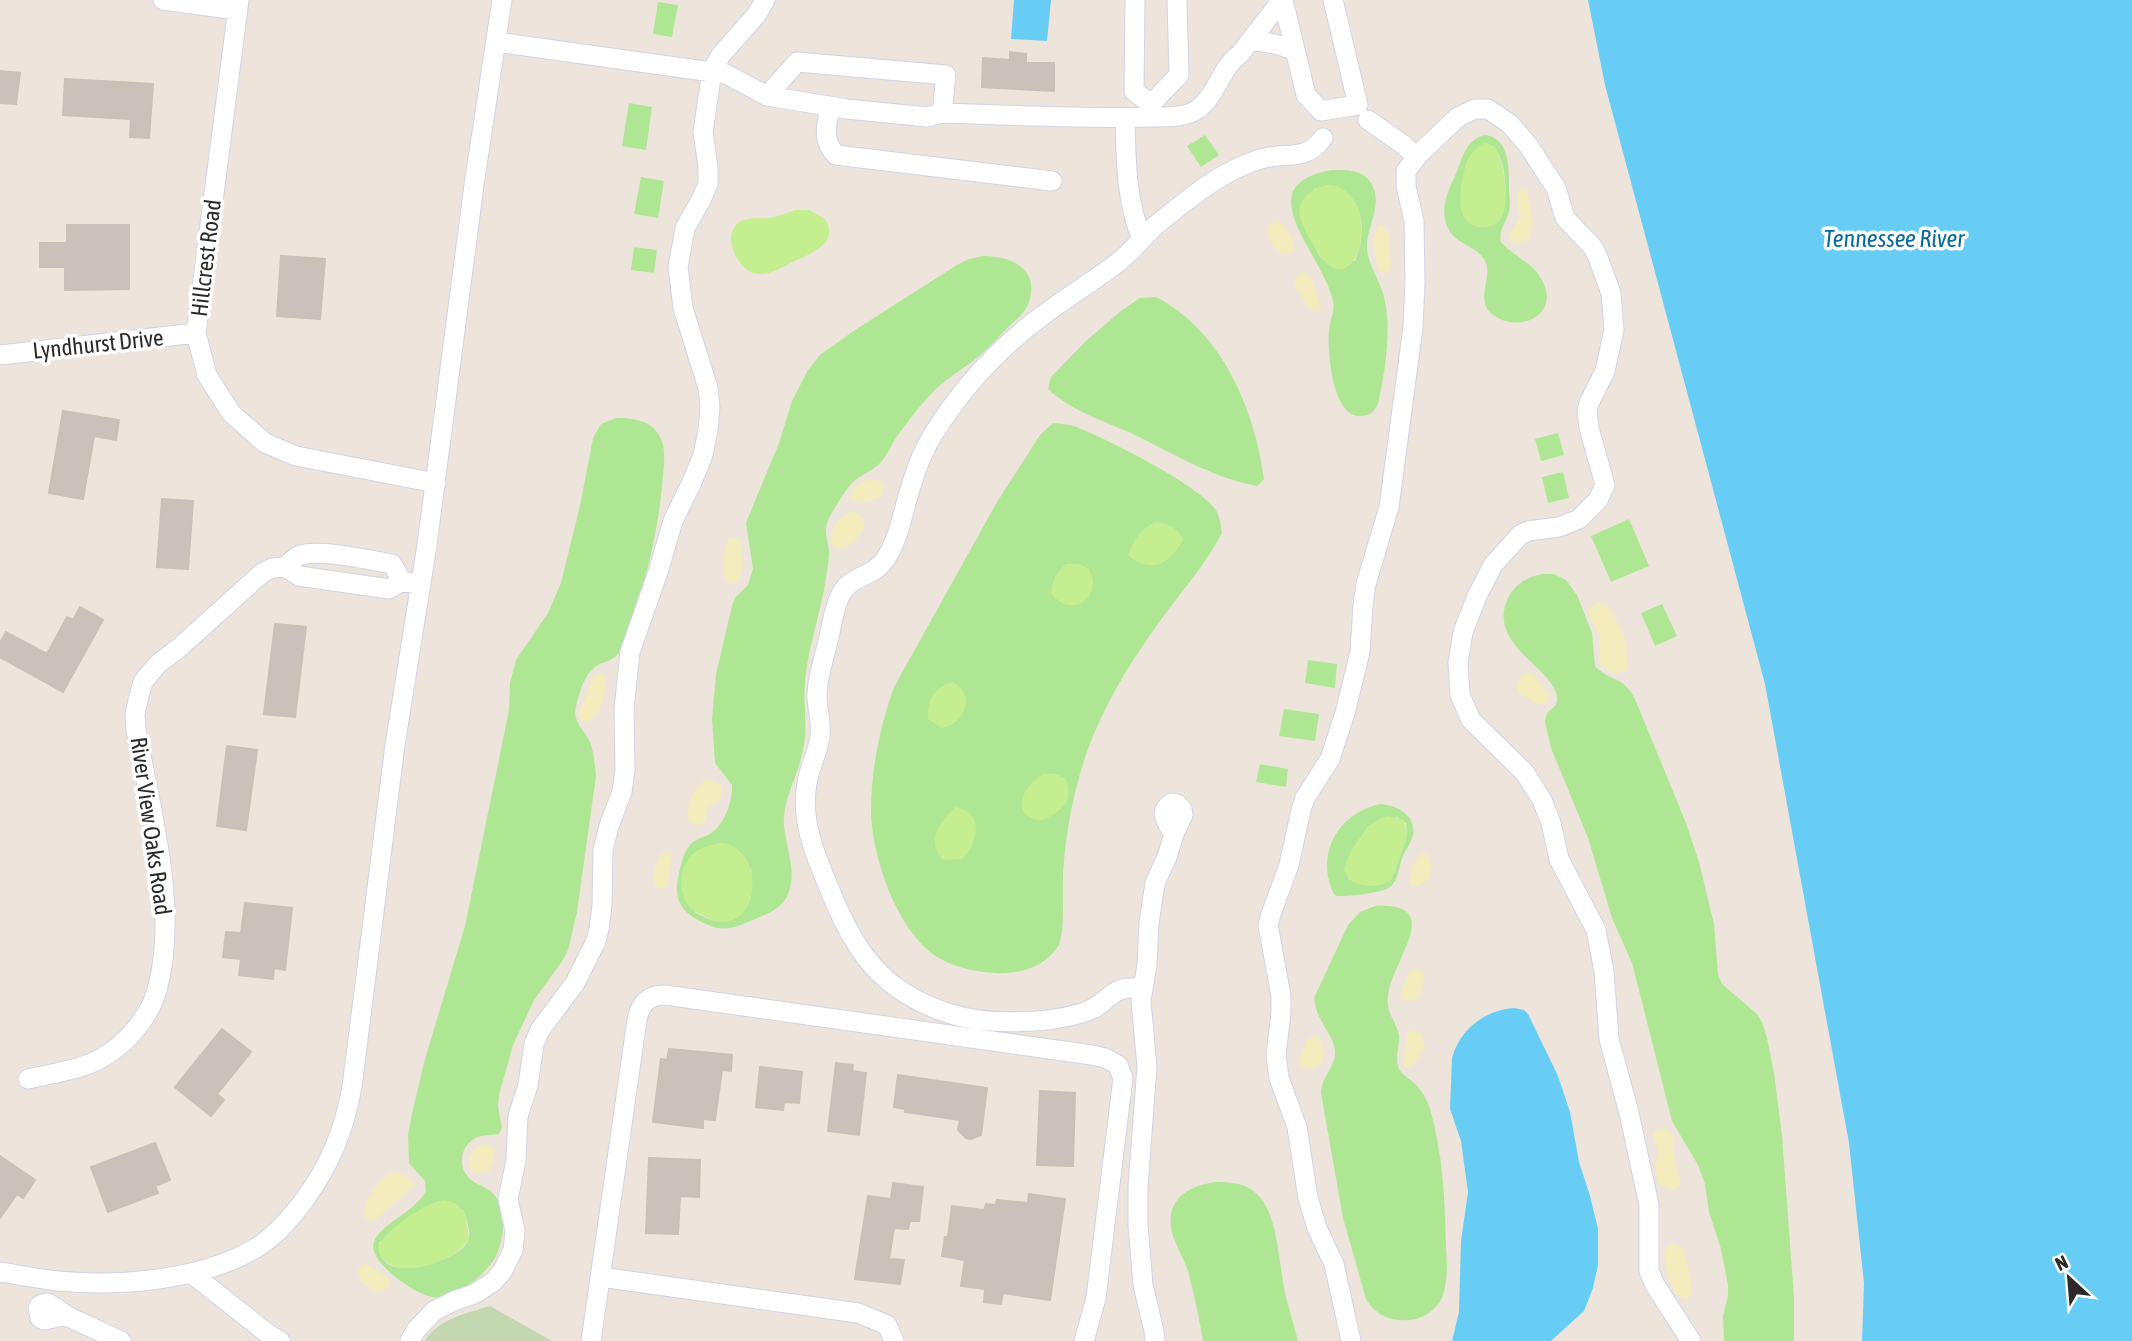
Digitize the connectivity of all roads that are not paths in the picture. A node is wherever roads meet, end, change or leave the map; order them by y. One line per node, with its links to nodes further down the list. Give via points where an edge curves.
1 (163, 0): 8 (street)
2 (502, 0): 10 (street)
3 (765, 0): 12 (street)
4 (1135, 0): 15 (street, via 1134,91)
5 (1177, 0): 15 (street, via 1179,75)
6 (1282, 0): 9 (street); 11 (street)
7 (1333, 0): 11 (street, via 1358,105 1321,111 1306,95)
8 (238, 5): 23 (street, Hillcrest Road)
9 (1251, 40): 11 (street); 15 (street, via 1198,109 1168,117)
10 (496, 42): 12 (street); 25 (street)
11 (1294, 50)
12 (712, 71): 13 (street); 36 (street, via 703,132 708,184 685,228 678,267 683,308 708,388 708,430 703,455 673,522 630,652 624,709 625,770 603,850 596,942 534,1044 528,1085 517,1116 516,1160 508,1199 515,1231 513,1250 493,1282 434,1311)
13 (767, 96): 14 (street); 16 (street, via 797,62 946,75)
14 (830, 107): 16 (street, via 927,117); 21 (street, via 826,139 836,155)
15 (1150, 110): 17 (street)
16 (942, 113): 17 (street)
17 (1125, 119): 22 (street, via 1133,213)
18 (1368, 120): 20 (street)
19 (1323, 138): 22 (street, via 1304,153 1260,159 1228,173 1188,199)
20 (1416, 157): 41 (street, via 1405,178 1413,221 1415,282 1389,507 1366,584 1360,652 1346,713 1330,759 1301,810 1289,865 1268,925 1281,996 1276,1055 1279,1078 1297,1127 1308,1198 1334,1264); 42 (street, via 1466,112 1482,108 1494,112 1519,133 1537,158 1556,188 1565,218 1597,255 1611,293 1614,330 1610,352 1587,411 1605,485 1598,500 1579,519 1520,535 1493,565 1464,632 1458,680 1471,720 1525,773 1542,800 1559,859 1595,930 1604,971 1609,1039 1649,1205 1649,1272)
21 (1052, 181)
22 (1142, 239): 28 (street, via 1119,262 1038,318 1003,349 934,434 885,560 851,582 839,597 819,678 820,733 804,808 812,844 859,950 876,971 914,998 974,1019 1047,1019 1085,1012 1127,986)
23 (196, 333): 24 (street, Lyndhurst Drive); 25 (street, Hillcrest Road, via 207,375 231,413 265,443 296,456)
24 (0, 355)
25 (436, 483): 26 (street)
26 (412, 583): 29 (street, River View Oaks Road, via 392,564 323,554 299,556 285,567 262,573 143,682 136,730 162,872 166,923 157,990 143,1020 108,1054); 31 (street, via 352,1087 339,1139 311,1191 276,1233 234,1260)
27 (1174, 834): 28 (street, via 1155,883)
28 (1143, 989): 40 (street, via 1147,1067 1137,1208 1141,1271)
29 (28, 1079)
30 (0, 1272): 31 (street, via 94,1282)
31 (191, 1273): 35 (street)
32 (601, 1277): 37 (street); 38 (street, via 858,1313 887,1325); 39 (street, via 635,1029 644,1003 665,995 1092,1055 1118,1065 1123,1078 1102,1256)
33 (71, 1318): 34 (street)
34 (121, 1341)
35 (280, 1341)
36 (410, 1341)
37 (591, 1341)
38 (894, 1341)
39 (1084, 1341)
40 (1155, 1341)
41 (1351, 1341)
42 (1691, 1341)

